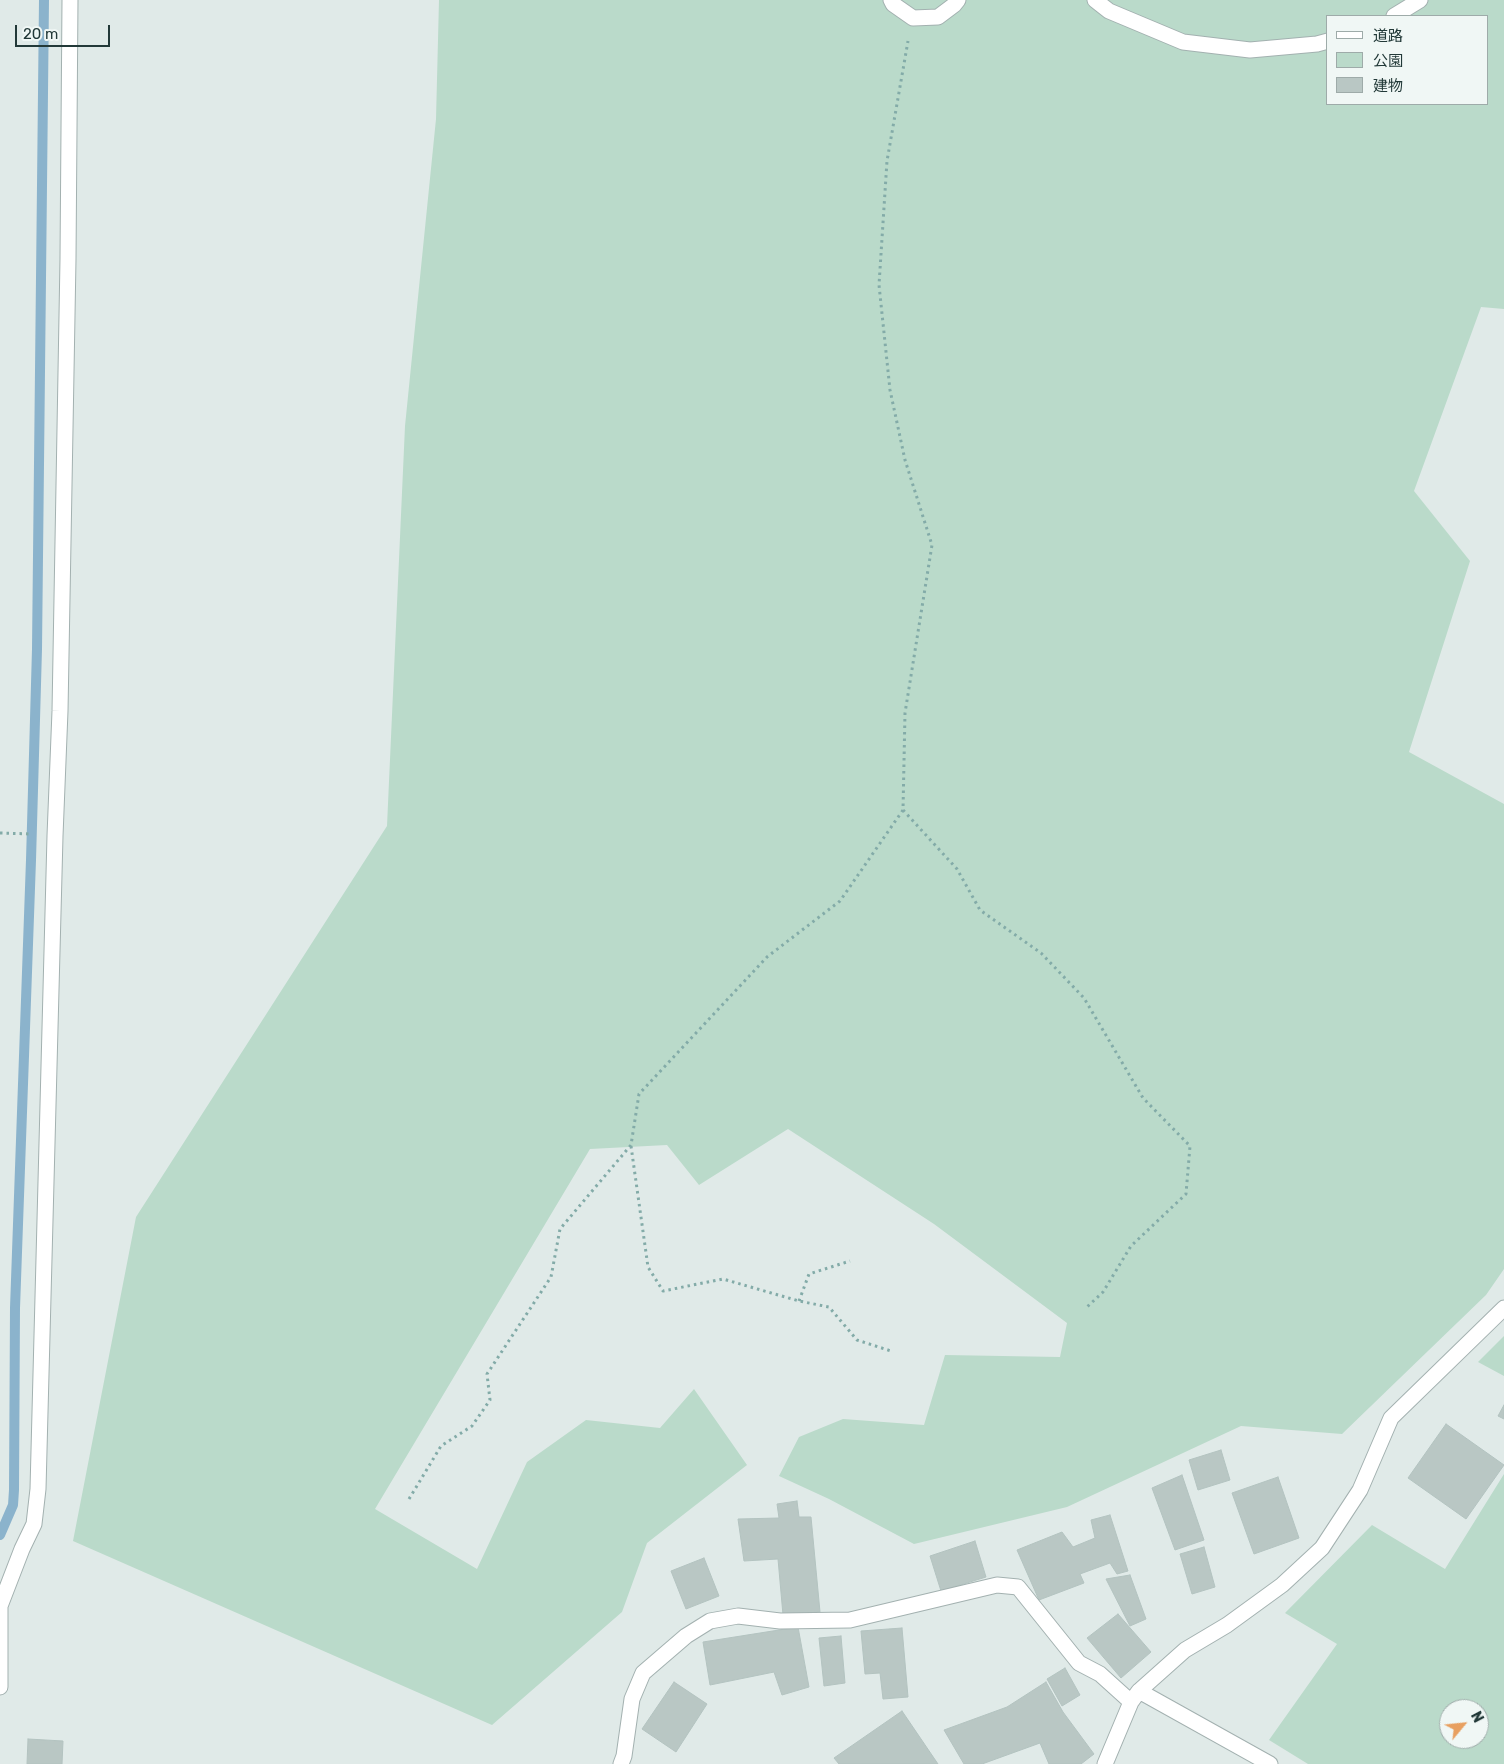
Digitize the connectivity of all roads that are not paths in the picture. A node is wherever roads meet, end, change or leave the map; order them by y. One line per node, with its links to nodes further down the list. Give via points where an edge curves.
1 (70, 0): 9 (street, via 60,701 38,1489 34,1524 0,1606)
2 (892, 0): 3 (street, via 913,18 938,17)
3 (958, 0)
4 (1096, 0): 7 (street, via 1109,11 1183,42 1250,50)
5 (1420, 0): 6 (street)
6 (1396, 15)
7 (1326, 42)
8 (1504, 1308): 10 (street, via 1391,1418 1360,1490 1322,1548 1282,1584 1227,1625 1186,1650)
9 (0, 1687)
10 (1135, 1696): 11 (street, via 1079,1663 1018,1587 996,1585 850,1620 780,1621 738,1616 710,1621 686,1636 643,1673 632,1699); 12 (street); 13 (street)
11 (621, 1764)
12 (1105, 1764)
13 (1270, 1764)

